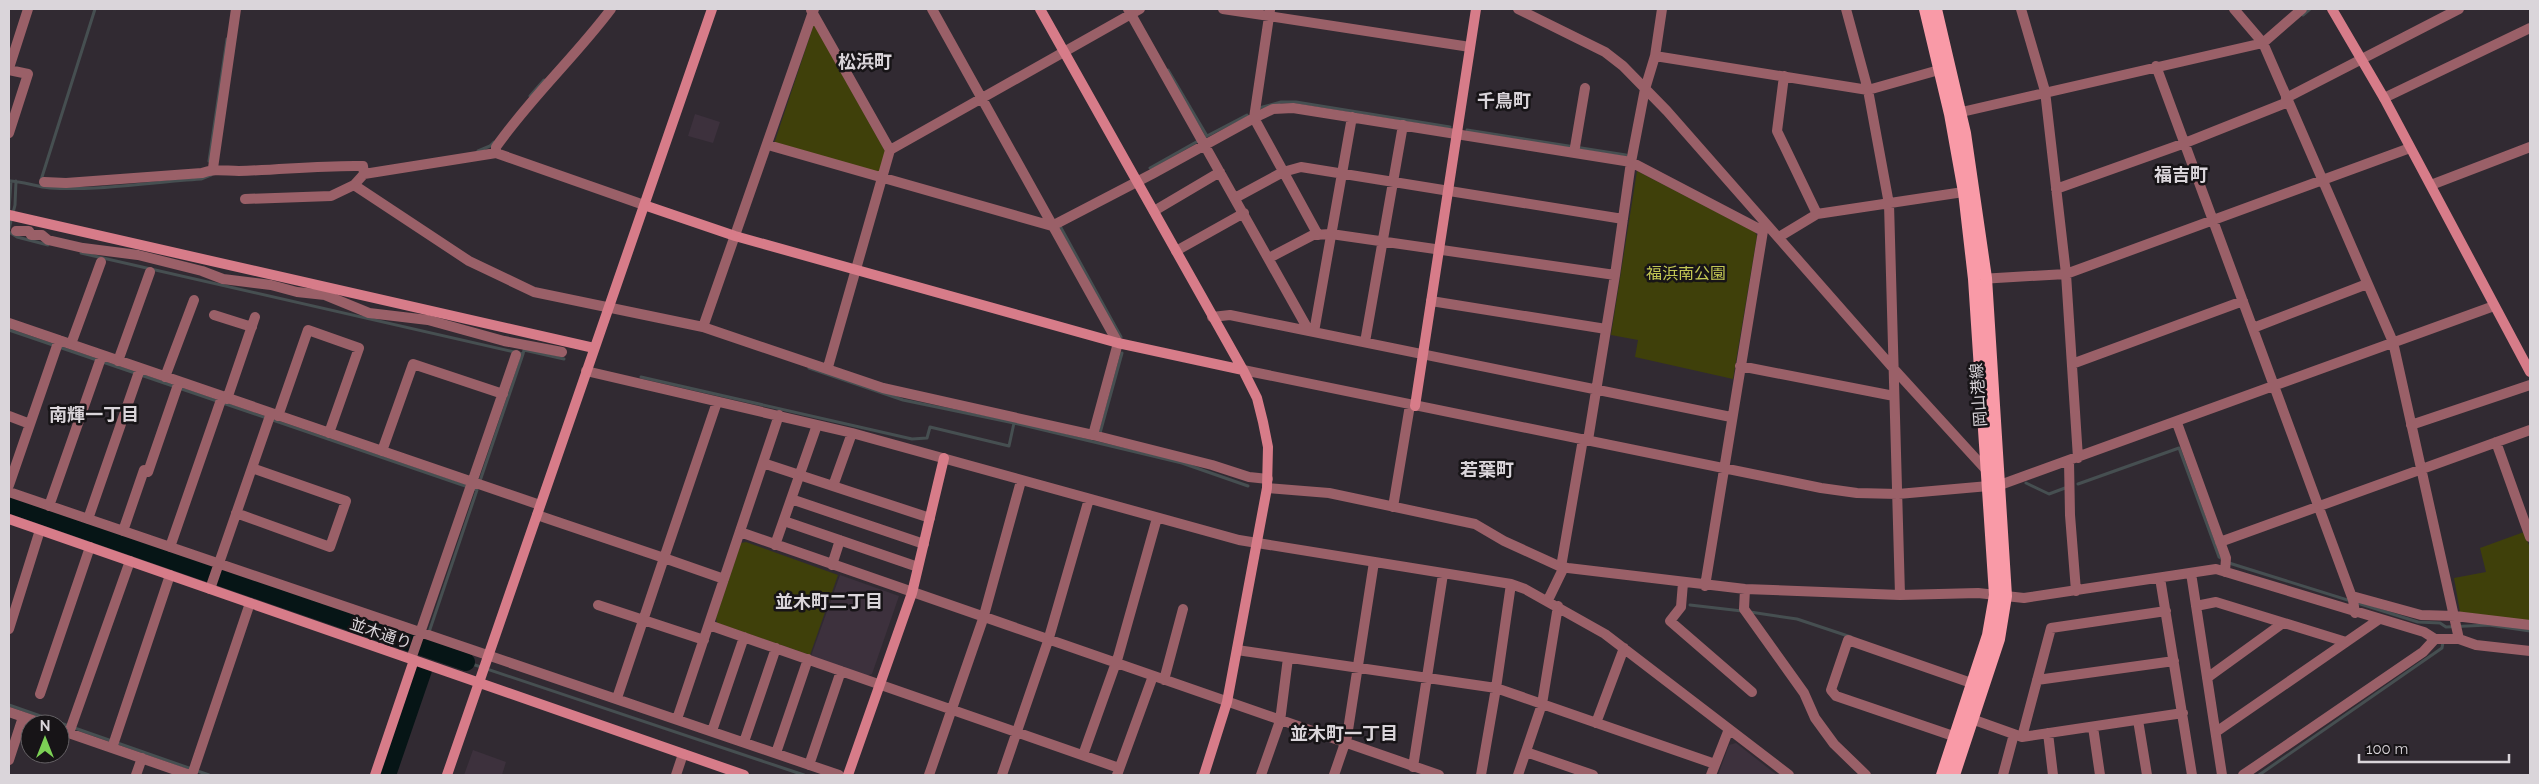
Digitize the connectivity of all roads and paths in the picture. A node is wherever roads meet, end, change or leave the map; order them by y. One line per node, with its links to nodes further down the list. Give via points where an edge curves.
1 (28, 9): 30 (street)
2 (236, 9): 54 (street)
3 (611, 9): 52 (street, via 519,115 496,147)
4 (712, 9): 72 (street)
5 (813, 9): 46 (street); 51 (street)
6 (932, 9): 37 (street)
7 (1040, 9): 25 (street)
8 (1223, 9): 21 (street)
9 (1476, 9): 24 (street)
10 (1518, 9): 33 (street, via 1605,52 1624,66)
11 (1662, 9): 26 (street)
12 (1846, 9): 34 (street)
13 (1925, 9): 29 (main road, 岡山港線)
14 (1936, 9): 29 (main road, 岡山港線)
15 (2022, 9): 35 (street)
16 (2234, 9): 23 (street)
17 (2302, 9): 23 (street)
18 (2332, 9): 27 (street)
19 (2459, 9): 27 (street)
20 (1134, 11): 25 (street); 47 (street)
21 (1269, 12): 24 (street); 41 (street)
22 (2530, 28): 36 (street)
23 (2263, 43): 28 (street); 38 (street)
24 (1470, 47): 44 (street)
25 (1064, 52): 37 (street); 61 (street)
26 (1655, 56): 31 (street); 33 (street)
27 (2362, 57): 36 (street); 38 (street)
28 (2156, 66): 35 (street); 45 (street)
29 (1945, 68): 34 (street); 39 (main road, 岡山港線)
30 (9, 69): 43 (street, via 28,74)
31 (1784, 76): 34 (street); 75 (street, via 1776,131)
32 (1586, 88): 50 (street)
33 (1645, 89): 53 (street); 80 (street, via 1668,111)
34 (1868, 90): 71 (street)
35 (2045, 91): 39 (street); 66 (street)
36 (2384, 98): 49 (street)
37 (982, 99): 51 (street); 79 (street)
38 (2287, 100): 45 (street); 60 (street)
39 (1955, 113): 68 (main road, 岡山港線)
40 (1352, 117): 41 (street, via 1284,107); 42 (street); 58 (street)
41 (1254, 118): 47 (street); 57 (street)
42 (1403, 125): 44 (street); 63 (street)
43 (9, 133)
44 (1457, 135): 50 (street); 67 (street)
45 (2185, 143): 66 (street); 78 (street)
46 (768, 145): 59 (street); 84 (street)
47 (1205, 145): 56 (street); 61 (street)
48 (2530, 147): 65 (street)
49 (2410, 148): 60 (street); 65 (street)
50 (1574, 149): 53 (street)
51 (890, 150): 59 (street)
52 (496, 153): 55 (street); 72 (street)
53 (1631, 162): 77 (street); 80 (street)
54 (213, 168): 55 (street, via 238,171 315,165); 62 (street, via 202,173)
55 (364, 171): 64 (street)
56 (1220, 172): 69 (street); 73 (street)
57 (1283, 172): 58 (street, via 1301,167); 69 (street); 83 (street)
58 (1342, 174): 63 (street); 82 (street)
59 (882, 178): 79 (street); 91 (street)
60 (2323, 180): 78 (street); 96 (street)
61 (1137, 181): 73 (street); 79 (street)
62 (44, 182)
63 (1393, 182): 67 (street); 86 (street)
64 (354, 185): 70 (street, via 331,196); 101 (street, via 497,276 534,292)
65 (2430, 185): 100 (street)
66 (2056, 189): 93 (street)
67 (1448, 191): 77 (street); 87 (street)
68 (1969, 191): 71 (street); 95 (main road, 岡山港線)
69 (1235, 198): 74 (street)
70 (245, 199)
71 (1889, 204): 75 (street); 123 (street)
72 (644, 205): 84 (street); 101 (street)
73 (1154, 211): 88 (street)
74 (1244, 213): 88 (street); 89 (street)
75 (1817, 214): 85 (street)
76 (12, 216): 114 (street)
77 (1623, 218): 94 (street)
78 (2214, 220): 93 (street); 99 (street)
79 (1052, 226): 111 (street)
80 (1766, 228): 85 (street); 121 (street)
81 (16, 231): 115 (street, via 29,231 32,235 83,248 138,255 223,279 325,295 374,314 428,320)
82 (1331, 234): 83 (street); 86 (street); 108 (street)
83 (1318, 235): 89 (street)
84 (735, 236): 91 (street); 105 (street)
85 (1779, 237): 123 (street)
86 (1383, 240): 87 (street); 109 (street)
87 (1439, 248): 94 (street); 98 (street)
88 (1176, 251): 103 (street)
89 (1269, 258): 108 (street)
90 (101, 262): 113 (street)
91 (856, 269): 111 (street); 122 (street)
92 (150, 272): 119 (street)
93 (2066, 274): 95 (street); 120 (street)
94 (1615, 275): 107 (street)
95 (1980, 279): 159 (main road, 岡山港線); 166 (main road, 岡山港線)
96 (2367, 284): 106 (street); 110 (street)
97 (194, 300): 128 (street)
98 (1431, 301): 107 (street); 116 (street)
99 (2243, 301): 106 (street); 120 (street)
100 (2494, 306): 110 (street); 127 (street)
101 (609, 308): 105 (street); 114 (street)
102 (214, 315): 135 (street, via 254,322)
103 (1212, 317): 108 (street, via 1230,315); 124 (street)
104 (9, 323): 112 (street)
105 (703, 327): 122 (street)
106 (2253, 328): 129 (street)
107 (1606, 329): 132 (street)
108 (1312, 332): 109 (street)
109 (1365, 342): 116 (street)
110 (2393, 342): 129 (street); 145 (street)
111 (1118, 343): 124 (street); 149 (street)
112 (57, 344): 113 (street); 143 (street)
113 (71, 344): 118 (street)
114 (594, 348): 125 (street)
115 (562, 352)
116 (1423, 354): 132 (street); 137 (street)
117 (516, 355): 133 (street)
118 (100, 359): 119 (street); 171 (street)
119 (118, 361): 126 (street)
120 (2072, 364): 154 (street)
121 (1740, 366): 134 (street); 141 (street)
122 (828, 368): 149 (street, via 882,388)
123 (1893, 368): 134 (street); 159 (street)
124 (1242, 370): 137 (street); 162 (street, via 1257,398 1264,422 1268,448)
125 (586, 371): 136 (street); 174 (street)
126 (139, 372): 128 (street); 179 (street)
127 (2530, 372)
128 (166, 377): 131 (street)
129 (2274, 385): 142 (street); 173 (street)
130 (2530, 385): 145 (street)
131 (178, 386): 135 (street); 182 (street)
132 (1596, 389): 141 (street); 150 (street)
133 (503, 394): 152 (street, via 412,364); 164 (street)
134 (1894, 396): 168 (street)
135 (222, 400): 140 (street); 191 (street)
136 (717, 402): 138 (street); 192 (street)
137 (1413, 406): 150 (street); 172 (street)
138 (779, 415): 144 (street); 155 (street)
139 (9, 416): 143 (street)
140 (272, 417): 147 (street); 147 (street, via 308,330 359,348); 156 (street)
141 (1731, 417): 157 (street)
142 (2177, 422): 154 (street); 186 (street)
143 (30, 424): 163 (street)
144 (817, 425): 148 (street); 160 (street)
145 (2411, 425): 158 (street)
146 (2530, 430): 151 (street)
147 (329, 433): 152 (street)
148 (852, 433): 153 (street); 165 (street)
149 (1093, 435): 162 (street, via 1212,465)
150 (1585, 440): 157 (street); 199 (street)
151 (2496, 442): 158 (street); 184 (street)
152 (382, 451): 164 (street)
153 (944, 458): 161 (street); 176 (street)
154 (2074, 459): 166 (street); 210 (street, via 2070,514)
155 (763, 463): 160 (street); 183 (street)
156 (252, 468): 175 (street); 175 (street, via 346,501 330,547)
157 (1723, 468): 168 (street, via 1821,488); 208 (street)
158 (2421, 469): 173 (street); 228 (street)
159 (1988, 472): 166 (main road, 岡山港線)
160 (800, 475): 165 (street); 169 (street)
161 (1021, 481): 170 (street); 223 (street)
162 (1267, 483): 172 (street); 187 (street)
163 (9, 485)
164 (474, 485): 174 (street); 230 (street)
165 (833, 486): 176 (street)
166 (1995, 486): 168 (street); 213 (main road, 岡山港線)
167 (9, 492): 171 (street)
168 (1898, 494): 212 (street)
169 (791, 499): 180 (street); 188 (street)
170 (1089, 499): 177 (street); 234 (street)
171 (49, 506): 179 (street)
172 (1393, 507): 199 (street, via 1475,524 1504,541)
173 (2317, 507): 186 (street); 216 (street)
174 (539, 510): 192 (street); 241 (street)
175 (236, 513): 196 (street)
176 (930, 518): 188 (street)
177 (1157, 518): 187 (street); 245 (street)
178 (9, 519): 181 (street, 並木通り)
179 (88, 519): 182 (street)
180 (784, 521): 185 (street); 189 (street)
181 (40, 530): 190 (street, 並木通り); 229 (street)
182 (123, 531): 191 (street)
183 (740, 532): 189 (street); 204 (street)
184 (2530, 537)
185 (840, 540): 195 (street); 198 (street)
186 (2220, 542): 197 (street)
187 (1258, 543): 194 (street); 238 (street)
188 (924, 544): 198 (street)
189 (775, 545): 195 (street)
190 (90, 547): 193 (street, 並木通り); 258 (street)
191 (170, 547): 196 (street)
192 (664, 558): 204 (street); 222 (street)
193 (130, 561): 202 (street, 並木通り); 269 (street)
194 (1374, 562): 201 (street); 246 (street)
195 (832, 565): 211 (street)
196 (218, 566): 207 (street); 230 (street)
197 (2225, 566): 200 (street); 216 (street)
198 (918, 567): 211 (street)
199 (1563, 567): 205 (street); 214 (street)
200 (2191, 573): 203 (street); 219 (street)
201 (1443, 574): 206 (street); 250 (street)
202 (170, 575): 207 (street, 並木通り); 282 (street)
203 (2160, 578): 210 (street); 221 (street)
204 (724, 579): 226 (street)
205 (1683, 583): 208 (street); 257 (street, via 1681,607 1670,621)
206 (1511, 584): 214 (street); 256 (street)
207 (211, 586): 215 (street, 並木通り)
208 (1705, 586): 209 (street)
209 (1745, 589): 212 (street); 312 (street, via 1747,612 1804,693 1815,718 1834,744)
210 (2076, 590): 213 (street, via 2024,598)
211 (912, 593): 223 (street); 254 (street)
212 (1900, 595): 213 (street)
213 (2000, 595): 255 (main road, 岡山港線)
214 (1548, 600): 218 (street)
215 (250, 603): 240 (street, 並木通り); 293 (street)
216 (2354, 604): 224 (street); 228 (street, via 2421,615)
217 (598, 605): 222 (street)
218 (1558, 606): 237 (street); 261 (street)
219 (2196, 606): 225 (street, via 2216,602); 249 (street)
220 (1183, 609): 251 (street)
221 (2166, 611): 244 (street); 252 (street, via 2051,628)
222 (644, 619): 233 (street); 259 (street)
223 (983, 619): 234 (street); 262 (street)
224 (2378, 620): 232 (street, via 2424,632); 235 (street)
225 (2284, 623): 235 (street); 249 (street)
226 (709, 625): 231 (street); 233 (street)
227 (2530, 625): 228 (street)
228 (2456, 629): 232 (street); 239 (street, via 2476,645)
229 (9, 630)
230 (423, 635): 240 (street); 241 (street)
231 (744, 637): 236 (street); 274 (street)
232 (2436, 639): 321 (street, via 2422,652)
233 (704, 640): 265 (street)
234 (1048, 641): 245 (street); 275 (street)
235 (2346, 642): 276 (street)
236 (776, 648): 243 (street); 280 (street)
237 (1624, 648): 268 (street); 272 (street)
238 (1238, 650): 242 (street); 260 (street)
239 (2530, 651)
240 (413, 657): 253 (street, 並木通り); 295 (street)
241 (488, 657): 253 (street); 259 (street)
242 (1288, 658): 246 (street); 266 (street)
243 (808, 659): 247 (street); 284 (street)
244 (2174, 661): 252 (street); 263 (street)
245 (1116, 663): 248 (street); 286 (street)
246 (1358, 669): 250 (street); 281 (street)
247 (841, 671): 254 (street); 290 (street)
248 (1153, 676): 251 (street); 292 (street)
249 (2207, 678): 276 (street)
250 (1427, 679): 256 (street); 291 (street)
251 (1164, 680): 260 (street)
252 (2037, 680): 278 (street)
253 (478, 684): 285 (street, 並木通り); 296 (street)
254 (880, 684): 262 (street); 300 (street)
255 (1978, 685): 264 (main road, 岡山港線); 279 (street, via 1848,640 1831,690 1836,696)
256 (1496, 688): 261 (street); 307 (street)
257 (1752, 692)
258 (40, 694)
259 (618, 698): 265 (street)
260 (1227, 702): 266 (street); 303 (street)
261 (1542, 704): 268 (street); 283 (street)
262 (952, 710): 275 (street); 301 (street)
263 (2183, 713): 267 (street); 319 (street)
264 (1967, 718): 278 (street); 279 (main road, 岡山港線)
265 (677, 719): 274 (street)
266 (1280, 720): 281 (street); 304 (street)
267 (2138, 720): 270 (street); 318 (street)
268 (1596, 723): 289 (street)
269 (70, 724)
270 (2093, 727): 277 (street); 317 (street)
271 (20, 728): 288 (street)
272 (1729, 729): 289 (street); 311 (street)
273 (70, 730): 282 (street)
274 (712, 731): 280 (street)
275 (1018, 732): 286 (street); 302 (street)
276 (2216, 732): 320 (street)
277 (2048, 733): 278 (street); 316 (street)
278 (2018, 736): 315 (street)
279 (1960, 739): 313 (main road, 岡山港線); 314 (main road, 岡山港線)
280 (744, 742): 284 (street)
281 (1345, 743): 291 (street); 305 (street)
282 (113, 744): 287 (street)
283 (1526, 752): 308 (street); 309 (street)
284 (776, 753): 290 (street)
285 (684, 754): 297 (street); 298 (street, 並木通り)
286 (1083, 755): 292 (street)
287 (142, 758): 293 (street); 294 (street)
288 (9, 760)
289 (1715, 764): 310 (street)
290 (808, 765): 299 (street)
291 (1411, 769): 306 (street)
292 (1118, 771)
293 (192, 772)
294 (136, 775)
295 (375, 775)
296 (447, 775)
297 (676, 775)
298 (744, 775)
299 (839, 775)
300 (848, 775)
301 (929, 775)
302 (1002, 775)
303 (1204, 775)
304 (1261, 775)
305 (1334, 775)
306 (1439, 775)
307 (1481, 775)
308 (1518, 775)
309 (1593, 775)
310 (1711, 775)
311 (1789, 775)
312 (1866, 775)
313 (1942, 775)
314 (1954, 775)
315 (2003, 775)
316 (2053, 775)
317 (2100, 775)
318 (2146, 775)
319 (2192, 775)
320 (2222, 775)
321 (2243, 775)

